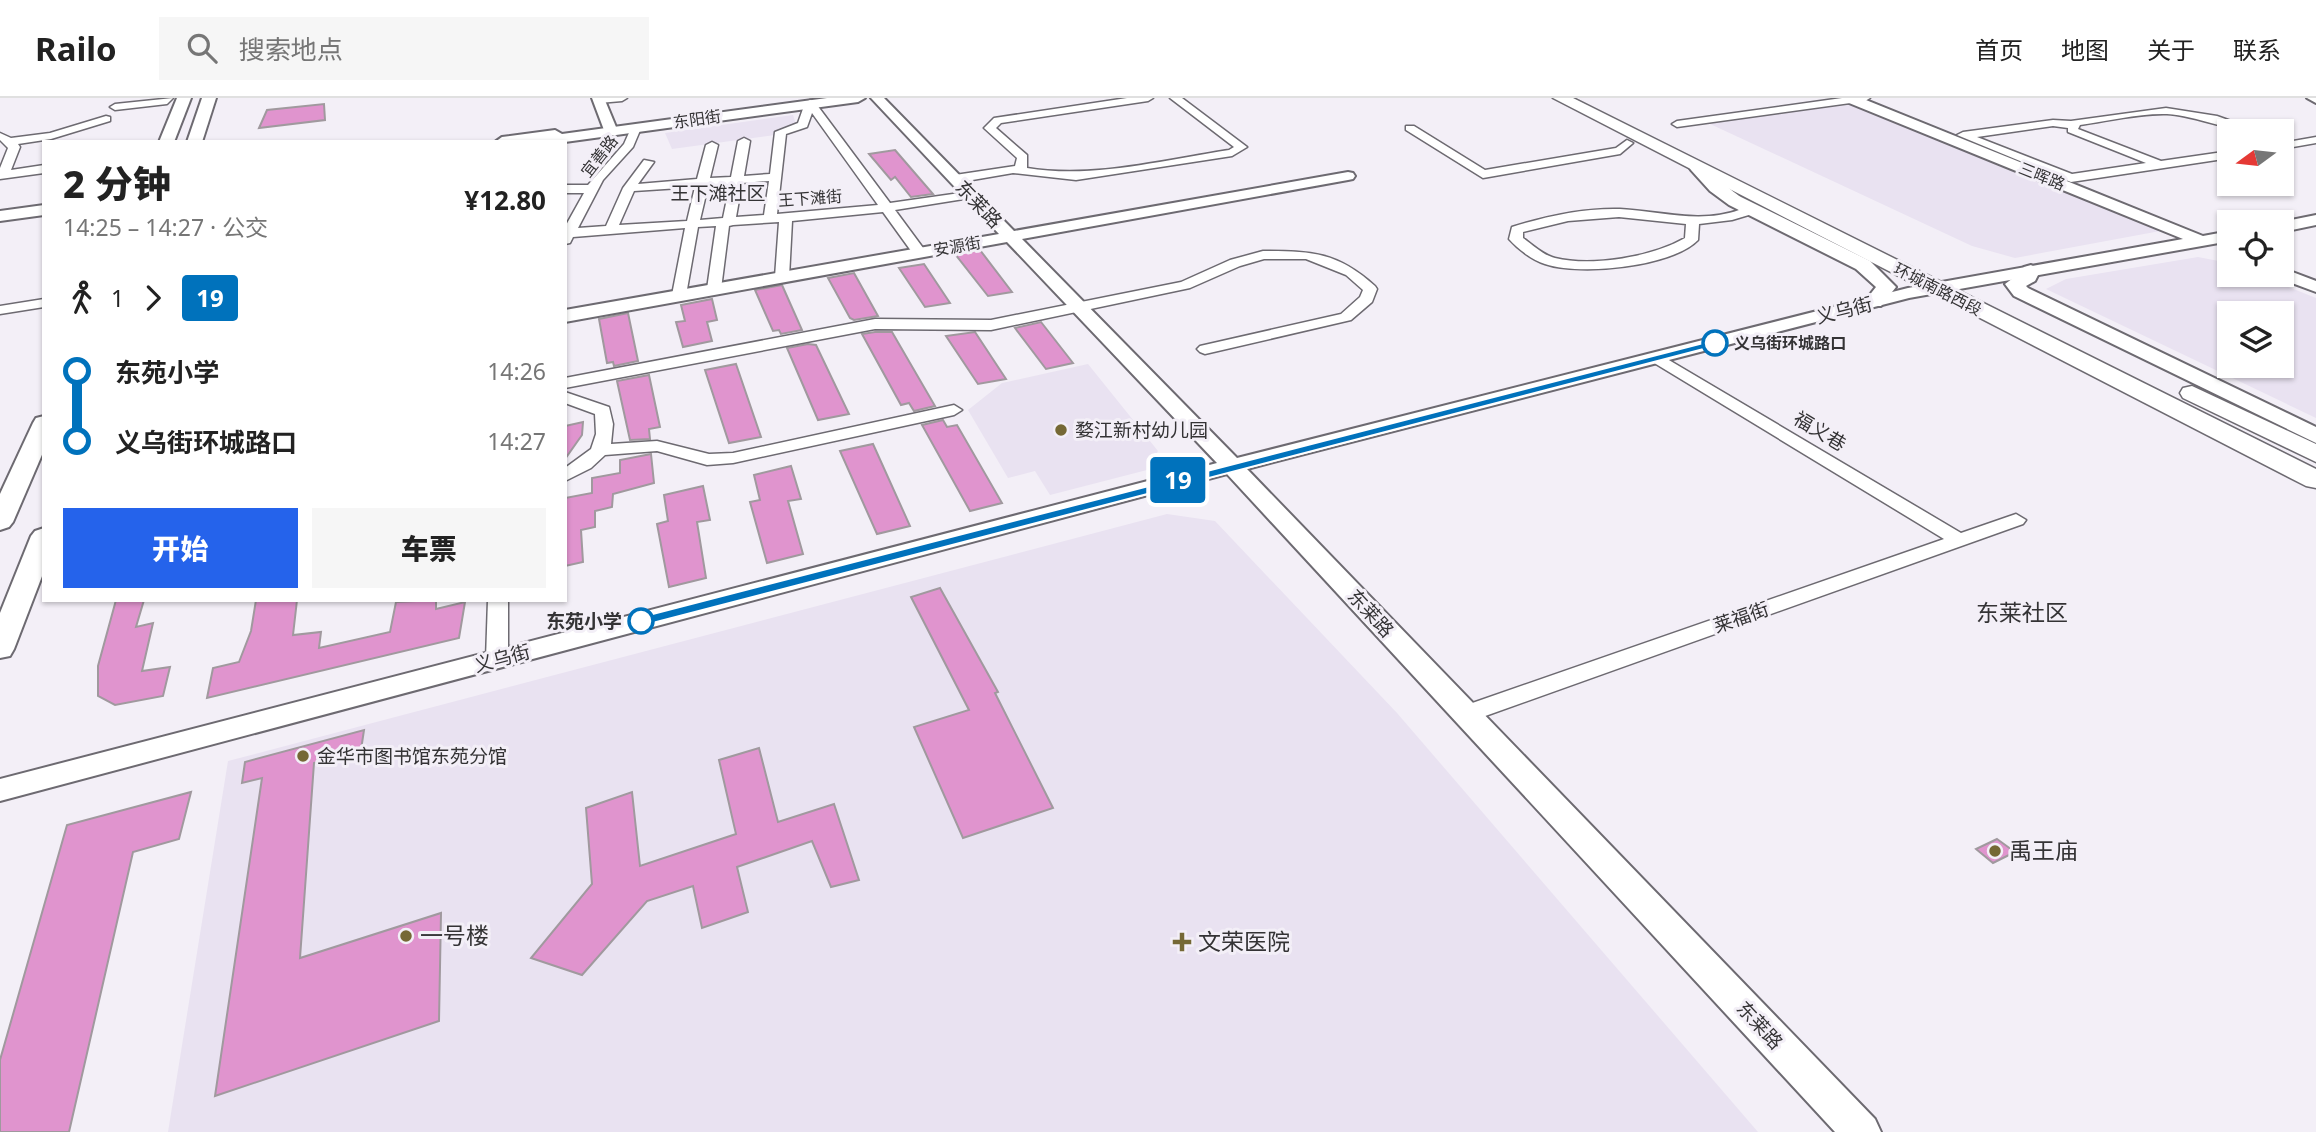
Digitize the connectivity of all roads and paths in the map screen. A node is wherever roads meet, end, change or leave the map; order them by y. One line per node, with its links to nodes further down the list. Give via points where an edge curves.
1 (168, 98): 14 (street)
2 (184, 98): 24 (main road)
3 (209, 98): 25 (main road)
4 (618, 98): 11 (street)
5 (858, 98): 13 (main road, 东阳街)
6 (877, 98): 44 (street, 东莱路)
7 (1148, 98): 38 (street, via 998,120 989,128 1023,157)
8 (1175, 98): 38 (street, 王下滩街, via 1241,147 1232,153 1076,176)
9 (1561, 98): 36 (main road, 环城南路西段)
10 (1590, 98): 71 (main road, 环城南路西段)
11 (599, 99): 19 (street)
12 (1860, 99): 17 (street); 65 (street, 三晖路)
13 (814, 101): 19 (main road, 东阳街); 20 (main road, 东阳街); 41 (street, via 803,125 781,132); 50 (street)
14 (118, 103): 15 (street)
15 (106, 119): 22 (street); 23 (street, via 51,136)
16 (2217, 119): 18 (street, via 2166,111)
17 (1677, 124)
18 (2075, 125): 35 (street, via 2072,130); 35 (street, via 2053,123 1963,135 2071,178)
19 (609, 127): 26 (main road, 东阳街)
20 (636, 128): 27 (main road, 东阳街); 47 (street, 宜善路, via 629,145)
21 (1410, 128): 30 (street, via 1483,174 1620,151)
22 (93, 135)
23 (4, 138): 39 (street, via 14,147)
24 (167, 140)
25 (195, 140)
26 (516, 140)
27 (550, 140)
28 (2316, 140): 31 (street)
29 (744, 141): 42 (street)
30 (1627, 143)
31 (2294, 143)
32 (712, 145): 43 (street)
33 (2217, 155): 35 (street)
34 (648, 162): 45 (street)
35 (2160, 164)
36 (1697, 167): 48 (main road, via 1716,188); 73 (main road, 环城南路西段)
37 (42, 169): 39 (street)
38 (1020, 171): 44 (street, 王下滩街, via 1013,169)
39 (1, 175)
40 (1348, 176): 62 (street, 安源街)
41 (775, 177): 42 (street); 55 (street)
42 (736, 179): 43 (street); 57 (street)
43 (702, 183): 45 (street); 59 (street)
44 (962, 187): 50 (street, 王下滩街); 62 (street, 东莱路)
45 (629, 188): 61 (street)
46 (567, 189): 47 (street)
47 (593, 189): 63 (street, 宜善路)
48 (1740, 204): 58 (street, via 1748,211); 76 (main road, via 1863,265 1886,287)
49 (42, 205): 52 (main road)
50 (886, 209): 54 (street, 王下滩街); 67 (street)
51 (42, 210): 53 (main road)
52 (0, 211)
53 (0, 216)
54 (786, 218): 55 (street, 王下滩街); 69 (street)
55 (770, 219): 57 (street, 王下滩街)
56 (2316, 220): 60 (street)
57 (726, 222): 59 (street, 王下滩街); 74 (street)
58 (1693, 223): 58 (street, via 1598,214 1534,224 1517,230 1516,239 1551,262 1620,262 1680,249 1691,240)
59 (692, 225): 61 (street, 王下滩街); 75 (street)
60 (2294, 225)
61 (610, 230): 63 (street, 王下滩街)
62 (1010, 236): 67 (street, 安源街); 78 (street, 东莱路)
63 (567, 237)
64 (2217, 238): 65 (street, 义乌街)
65 (2203, 241): 66 (street, 三晖路); 68 (street, 义乌街)
66 (2217, 247)
67 (919, 252): 69 (street, 安源街)
68 (2031, 271): 71 (street, 义乌街); 87 (main road, via 2014,284 2021,292)
69 (782, 277): 74 (street, 安源街)
70 (2294, 278): 72 (street)
71 (1967, 283): 73 (street, 义乌街); 89 (main road, 环城南路西段)
72 (2316, 287)
73 (1936, 288): 76 (street, 义乌街); 92 (main road, 环城南路西段)
74 (714, 289): 75 (street, 安源街)
75 (680, 295): 80 (street, 安源街)
76 (1874, 302): 82 (street, 义乌街)
77 (42, 303): 79 (street)
78 (1079, 307): 81 (street, via 1185,285 1235,263 1279,254 1307,255 1332,263 1352,272 1370,289 1367,299 1346,317); 83 (street, via 991,325 875,324); 90 (street, 东莱路)
79 (0, 310)
80 (567, 316)
81 (1205, 349)
82 (1657, 358): 90 (street, 义乌街); 95 (street, 福义巷)
83 (567, 383)
84 (567, 398): 88 (street, via 603,411 606,427)
85 (954, 410): 88 (street, via 733,458 707,460 657,446)
86 (42, 428): 94 (main road)
87 (2316, 436)
88 (600, 450): 91 (street, via 590,462)
89 (2316, 454)
90 (1232, 466): 99 (street, 义乌街); 100 (street, 东莱路)
91 (567, 475)
92 (2316, 480)
93 (2016, 520): 95 (street, 莱福街)
94 (0, 522)
95 (1961, 540): 100 (street, 莱福街)
96 (42, 542): 98 (main road)
97 (498, 602): 99 (street)
98 (0, 649)
99 (497, 659): 101 (street, 义乌街)
100 (1466, 714): 102 (street, 东莱路)
101 (0, 790)
102 (1861, 1132)

